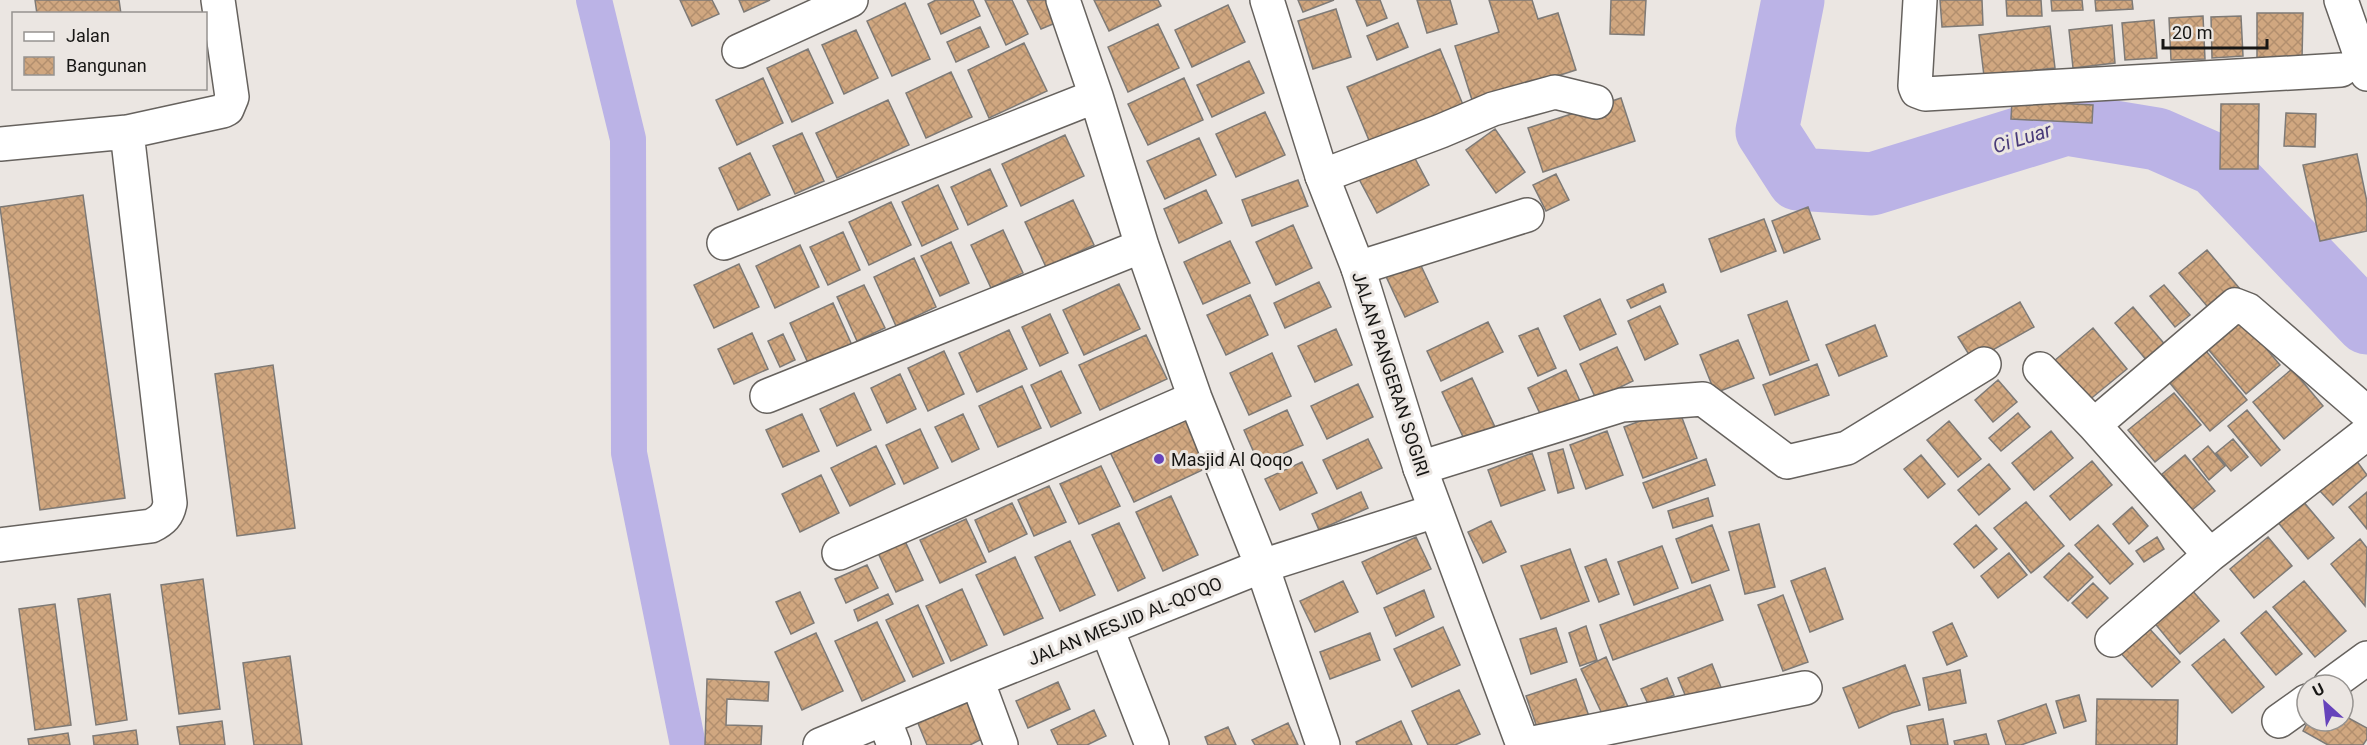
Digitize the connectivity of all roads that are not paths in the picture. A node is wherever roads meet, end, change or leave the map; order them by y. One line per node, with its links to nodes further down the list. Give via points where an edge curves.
1 (218, 0): 11 (street, via 232,97 227,109)
2 (851, 0): 7 (street)
3 (1064, 0): 9 (street)
4 (1267, 0): 13 (street, JALAN PANGERAN SOGIRI)
5 (1920, 0): 8 (street, via 1915,86 1925,94)
6 (2341, 0): 8 (street)
7 (740, 51)
8 (2359, 63)
9 (1096, 96): 15 (street); 16 (street)
10 (1596, 102): 13 (street, via 1555,92 1492,109)
11 (127, 132): 12 (street); 28 (street, via 170,503 166,517 151,526)
12 (0, 144)
13 (1322, 176): 17 (street, JALAN PANGERAN SOGIRI)
14 (1527, 215): 17 (street)
15 (724, 243)
16 (1142, 246): 20 (street); 21 (street)
17 (1358, 268): 25 (street, JALAN PANGERAN SOGIRI)
18 (1984, 364): 25 (street, via 1846,448 1787,462 1703,399 1622,405)
19 (2040, 369): 23 (street)
20 (767, 396)
21 (1195, 398): 29 (street); 31 (street)
22 (2367, 413): 23 (street, via 2248,310 2235,304)
23 (2094, 425): 30 (street)
24 (2367, 433): 30 (street)
25 (1420, 468): 26 (street, JALAN PANGERAN SOGIRI)
26 (1435, 511): 31 (street, JALAN MESJID AL-QO'QO); 45 (street, JALAN PANGERAN SOGIRI)
27 (0, 540): 28 (street)
28 (0, 545)
29 (839, 553)
30 (2210, 555): 33 (street)
31 (1262, 566): 32 (street, JALAN MESJID AL-QO'QO); 44 (street)
32 (1107, 629): 36 (street, JALAN MESJID AL-QO'QO); 43 (street)
33 (2112, 640)
34 (2367, 658): 35 (street)
35 (2346, 673)
36 (977, 680): 40 (street, JALAN MESJID AL-QO'QO); 42 (street)
37 (1805, 688): 45 (street)
38 (2295, 710): 39 (street)
39 (2279, 721)
40 (889, 732): 41 (street, JALAN MESJID AL-QO'QO)
41 (820, 745)
42 (1001, 745)
43 (1152, 745)
44 (1323, 745)
45 (1523, 745)

